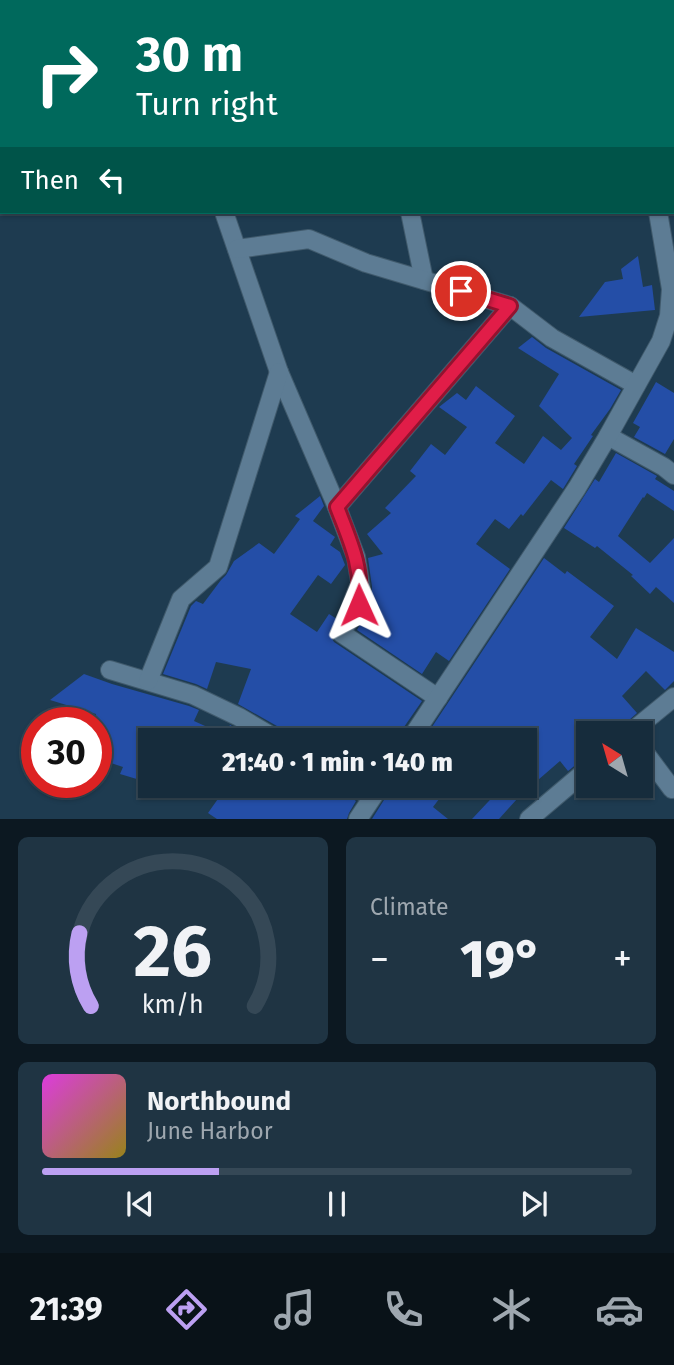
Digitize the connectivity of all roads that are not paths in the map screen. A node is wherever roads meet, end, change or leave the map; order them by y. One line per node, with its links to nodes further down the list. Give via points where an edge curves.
1 (224, 214): 4 (street)
2 (410, 214): 5 (street)
3 (658, 214): 8 (street, via 671,289 669,316 661,341)
4 (237, 248): 5 (street, via 309,239); 7 (street)
5 (424, 280): 6 (street)
6 (510, 306): 8 (street, via 552,338); 11 (street)
7 (279, 372): 11 (street); 13 (street, via 218,567 181,599)
8 (636, 385): 9 (street)
9 (608, 436): 10 (street); 15 (street)
10 (674, 475)
11 (337, 507): 15 (street, via 356,557 361,588 359,605 341,633)
12 (110, 670): 13 (street)
13 (148, 681): 17 (street, via 194,695)
14 (674, 697): 16 (street)
15 (439, 698): 18 (street)
16 (645, 721)
17 (258, 728)
18 (418, 728)
19 (653, 763): 21 (street)
20 (576, 779): 24 (street)
21 (673, 789)
22 (372, 798): 23 (street)
23 (358, 819)
24 (529, 819)

